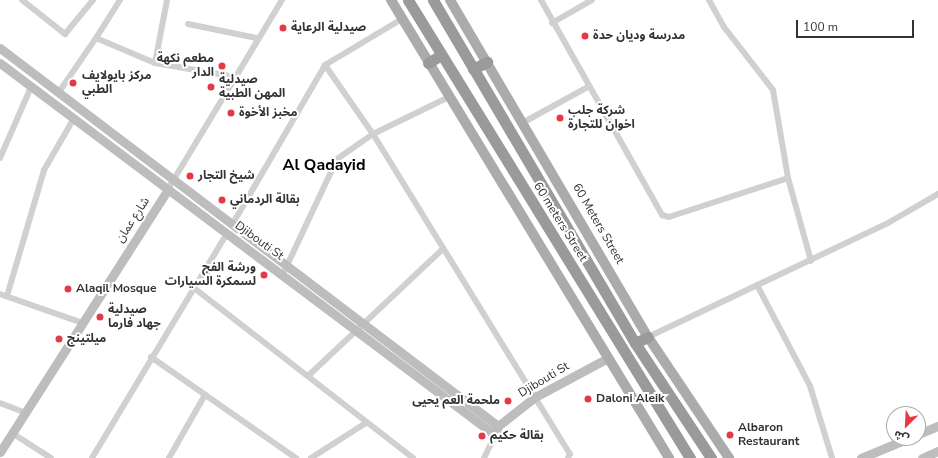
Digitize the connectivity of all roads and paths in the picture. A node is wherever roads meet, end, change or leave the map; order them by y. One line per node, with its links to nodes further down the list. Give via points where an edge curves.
1 (22, 0): 2 (street, via 65,34)
2 (93, 0)
3 (120, 0): 16 (street)
4 (167, 0): 22 (street)
5 (282, 0): 17 (street, شارع عمان)
6 (391, 0): 13 (main road)
7 (408, 0): 19 (highway, 60 meters Street)
8 (433, 0): 25 (highway, 60 meters Street)
9 (450, 0): 20 (main road, 60 Meters Street)
10 (541, 0): 14 (street)
11 (592, 0): 14 (street)
12 (709, 0): 36 (street, via 724,27 773,90)
13 (402, 19): 23 (main road); 24 (street)
14 (552, 23): 28 (street)
15 (188, 24): 17 (street)
16 (96, 38): 22 (street); 29 (street)
17 (257, 38): 26 (street, شارع عمان)
18 (0, 48): 29 (street, Djibouti St)
19 (442, 55): 23 (highway); 77 (highway, 60 meters Street)
20 (487, 62): 25 (highway); 32 (main road, 60 Meters Street)
21 (0, 63): 27 (street, Djibouti St)
22 (155, 63): 26 (street)
23 (428, 63): 30 (main road)
24 (325, 65): 33 (street); 40 (street)
25 (473, 69): 52 (highway, 60 meters Street)
26 (236, 78): 37 (street, شارع عمان)
27 (31, 87): 31 (street, Djibouti St); 34 (street)
28 (588, 88): 32 (street); 36 (street, via 662,215 669,217)
29 (59, 92): 37 (street, Djibouti St)
30 (449, 97): 33 (street); 54 (main road)
31 (73, 120): 38 (street, Djibouti St); 47 (street, via 44,170)
32 (524, 122): 51 (main road, 60 Meters Street)
33 (373, 134): 41 (street); 43 (street, via 337,159)
34 (2, 145): 35 (street)
35 (0, 158)
36 (788, 178): 42 (street)
37 (174, 179): 38 (street, شارع عمان); 40 (street, Djibouti St)
38 (168, 189): 40 (street, Djibouti St); 49 (street, شارع عمان)
39 (938, 194): 42 (street)
40 (229, 229): 43 (street, Djibouti St); 45 (street)
41 (443, 249): 48 (street); 57 (street)
42 (812, 261): 44 (street)
43 (285, 270): 48 (street, Djibouti St); 50 (street, Djibouti St)
44 (757, 285): 51 (street); 80 (street, via 810,386)
45 (194, 288): 53 (street); 55 (street)
46 (0, 294): 47 (street)
47 (7, 296): 49 (street)
48 (363, 321): 50 (street); 62 (street, Djibouti St)
49 (80, 322): 59 (street, شارع عمان)
50 (356, 328): 55 (street); 62 (street, Djibouti St)
51 (648, 337): 52 (highway); 79 (main road, 60 Meters Street)
52 (636, 343): 78 (highway, 60 meters Street)
53 (151, 357): 56 (street); 70 (street)
54 (606, 359): 57 (street, Djibouti St); 76 (main road)
55 (308, 376): 60 (street)
56 (205, 395): 71 (street); 72 (street)
57 (535, 397): 62 (street, Djibouti St); 75 (street, via 570,454)
58 (0, 403): 59 (street)
59 (24, 412): 64 (street, شارع عمان)
60 (366, 423): 68 (street); 73 (street)
61 (938, 426): 63 (street)
62 (496, 430): 74 (street)
63 (926, 431)
64 (12, 432): 67 (street, شارع عمان); 69 (street)
65 (890, 446): 81 (street)
66 (938, 451): 82 (street)
67 (0, 452)
68 (409, 457)
69 (51, 458)
70 (92, 458)
71 (169, 458)
72 (296, 458)
73 (311, 458)
74 (484, 458)
75 (568, 458)
76 (669, 458)
77 (690, 458)
78 (711, 458)
79 (729, 458)
80 (832, 458)
81 (861, 458)
82 (924, 458)

